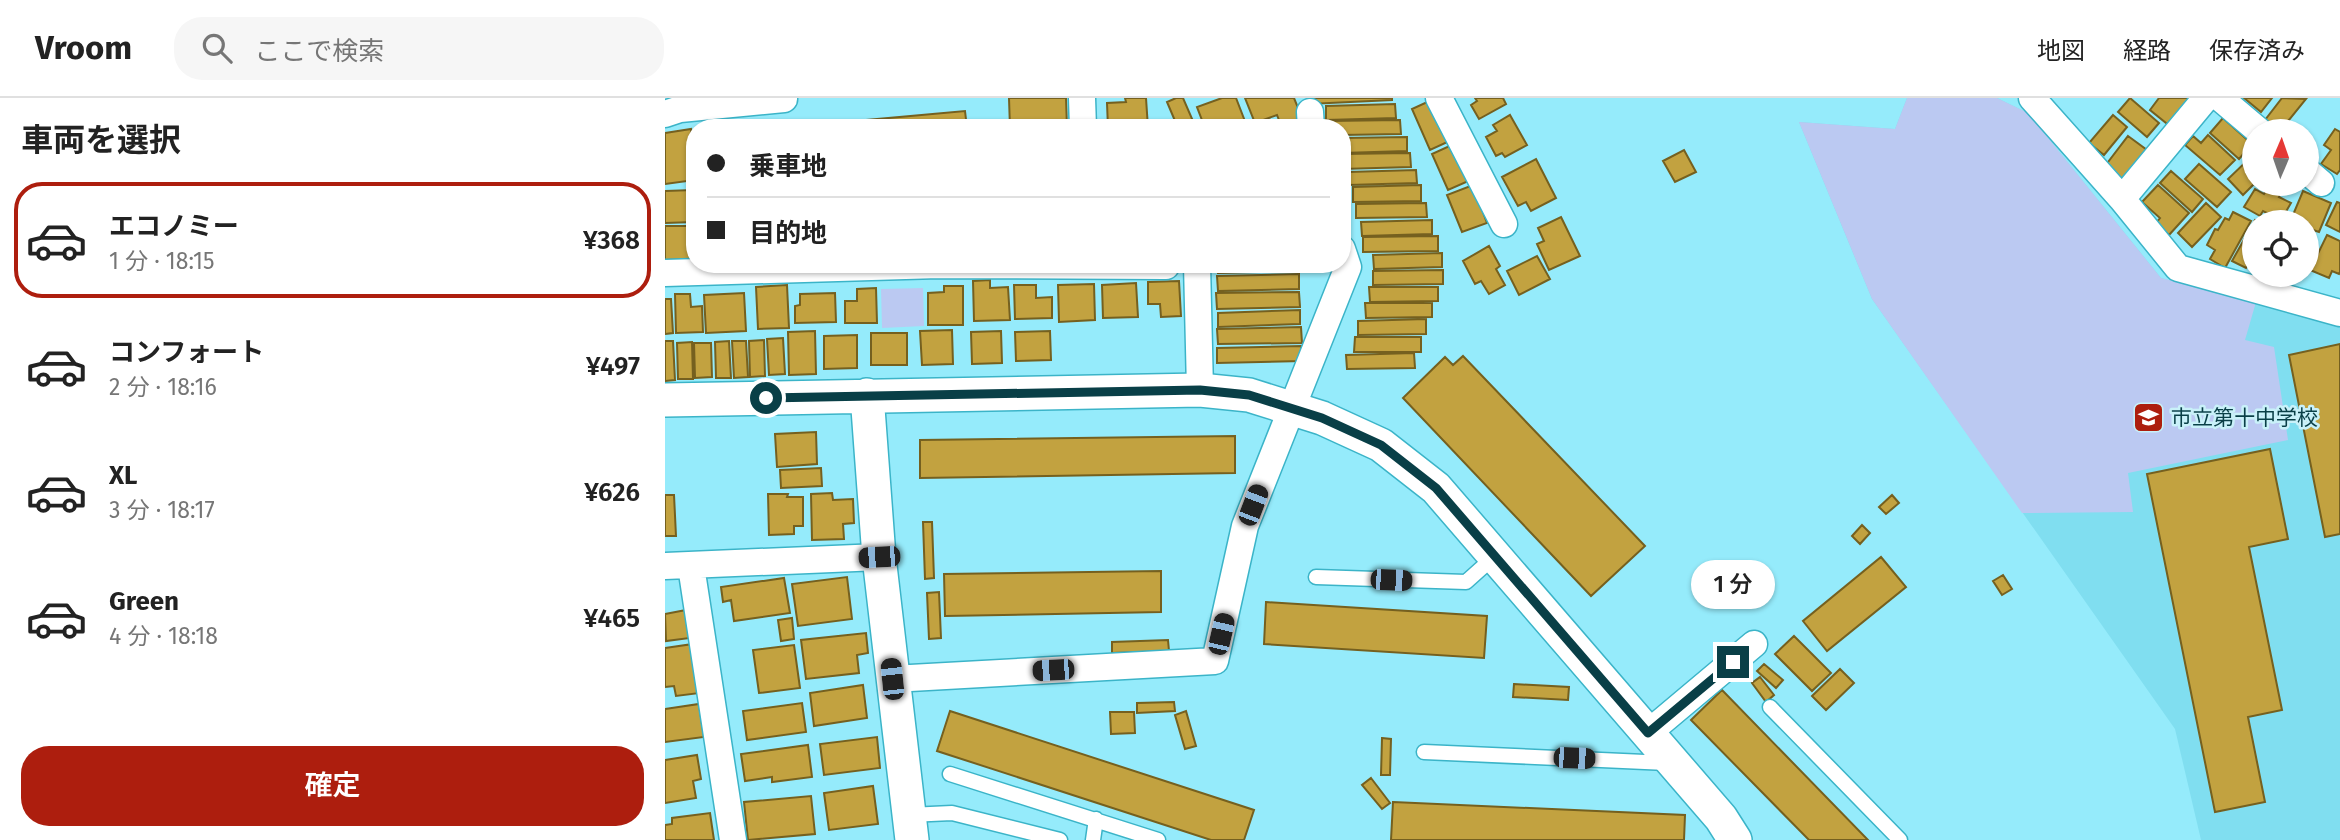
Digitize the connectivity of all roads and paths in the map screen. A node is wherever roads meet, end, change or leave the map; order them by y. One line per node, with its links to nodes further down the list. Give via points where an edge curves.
1 (788, 98): 7 (street)
2 (1082, 98): 8 (street)
3 (1439, 98): 11 (street)
4 (2032, 98): 10 (street)
5 (2206, 98): 10 (street)
6 (2220, 98): 9 (street)
7 (665, 114)
8 (1083, 119)
9 (2245, 119)
10 (2122, 200): 16 (street, via 2178,268)
11 (1504, 224)
12 (686, 272): 13 (street)
13 (665, 273)
14 (1196, 273): 17 (street)
15 (1346, 273): 20 (street)
16 (2340, 313)
17 (1200, 390): 18 (street); 20 (street, via 1249,395)
18 (867, 395): 19 (street); 22 (street)
19 (665, 400)
20 (1291, 408): 21 (street, via 1381,445 1436,488); 26 (street, via 1245,526 1215,661)
21 (1495, 556): 24 (lane, via 1466,582); 28 (street)
22 (879, 557): 23 (street); 26 (street)
23 (678, 566): 34 (street)
24 (1316, 577)
25 (1754, 644): 28 (street)
26 (892, 679): 33 (street)
27 (1770, 707): 39 (lane)
28 (1648, 733): 30 (street)
29 (1423, 752): 30 (lane)
30 (1673, 763): 38 (street)
31 (950, 774): 32 (lane)
32 (1096, 819): 36 (lane); 37 (lane)
33 (911, 827): 35 (lane, via 952,813)
34 (733, 840)
35 (1060, 840)
36 (1093, 840)
37 (1158, 840)
38 (1735, 840)
39 (1900, 840)

